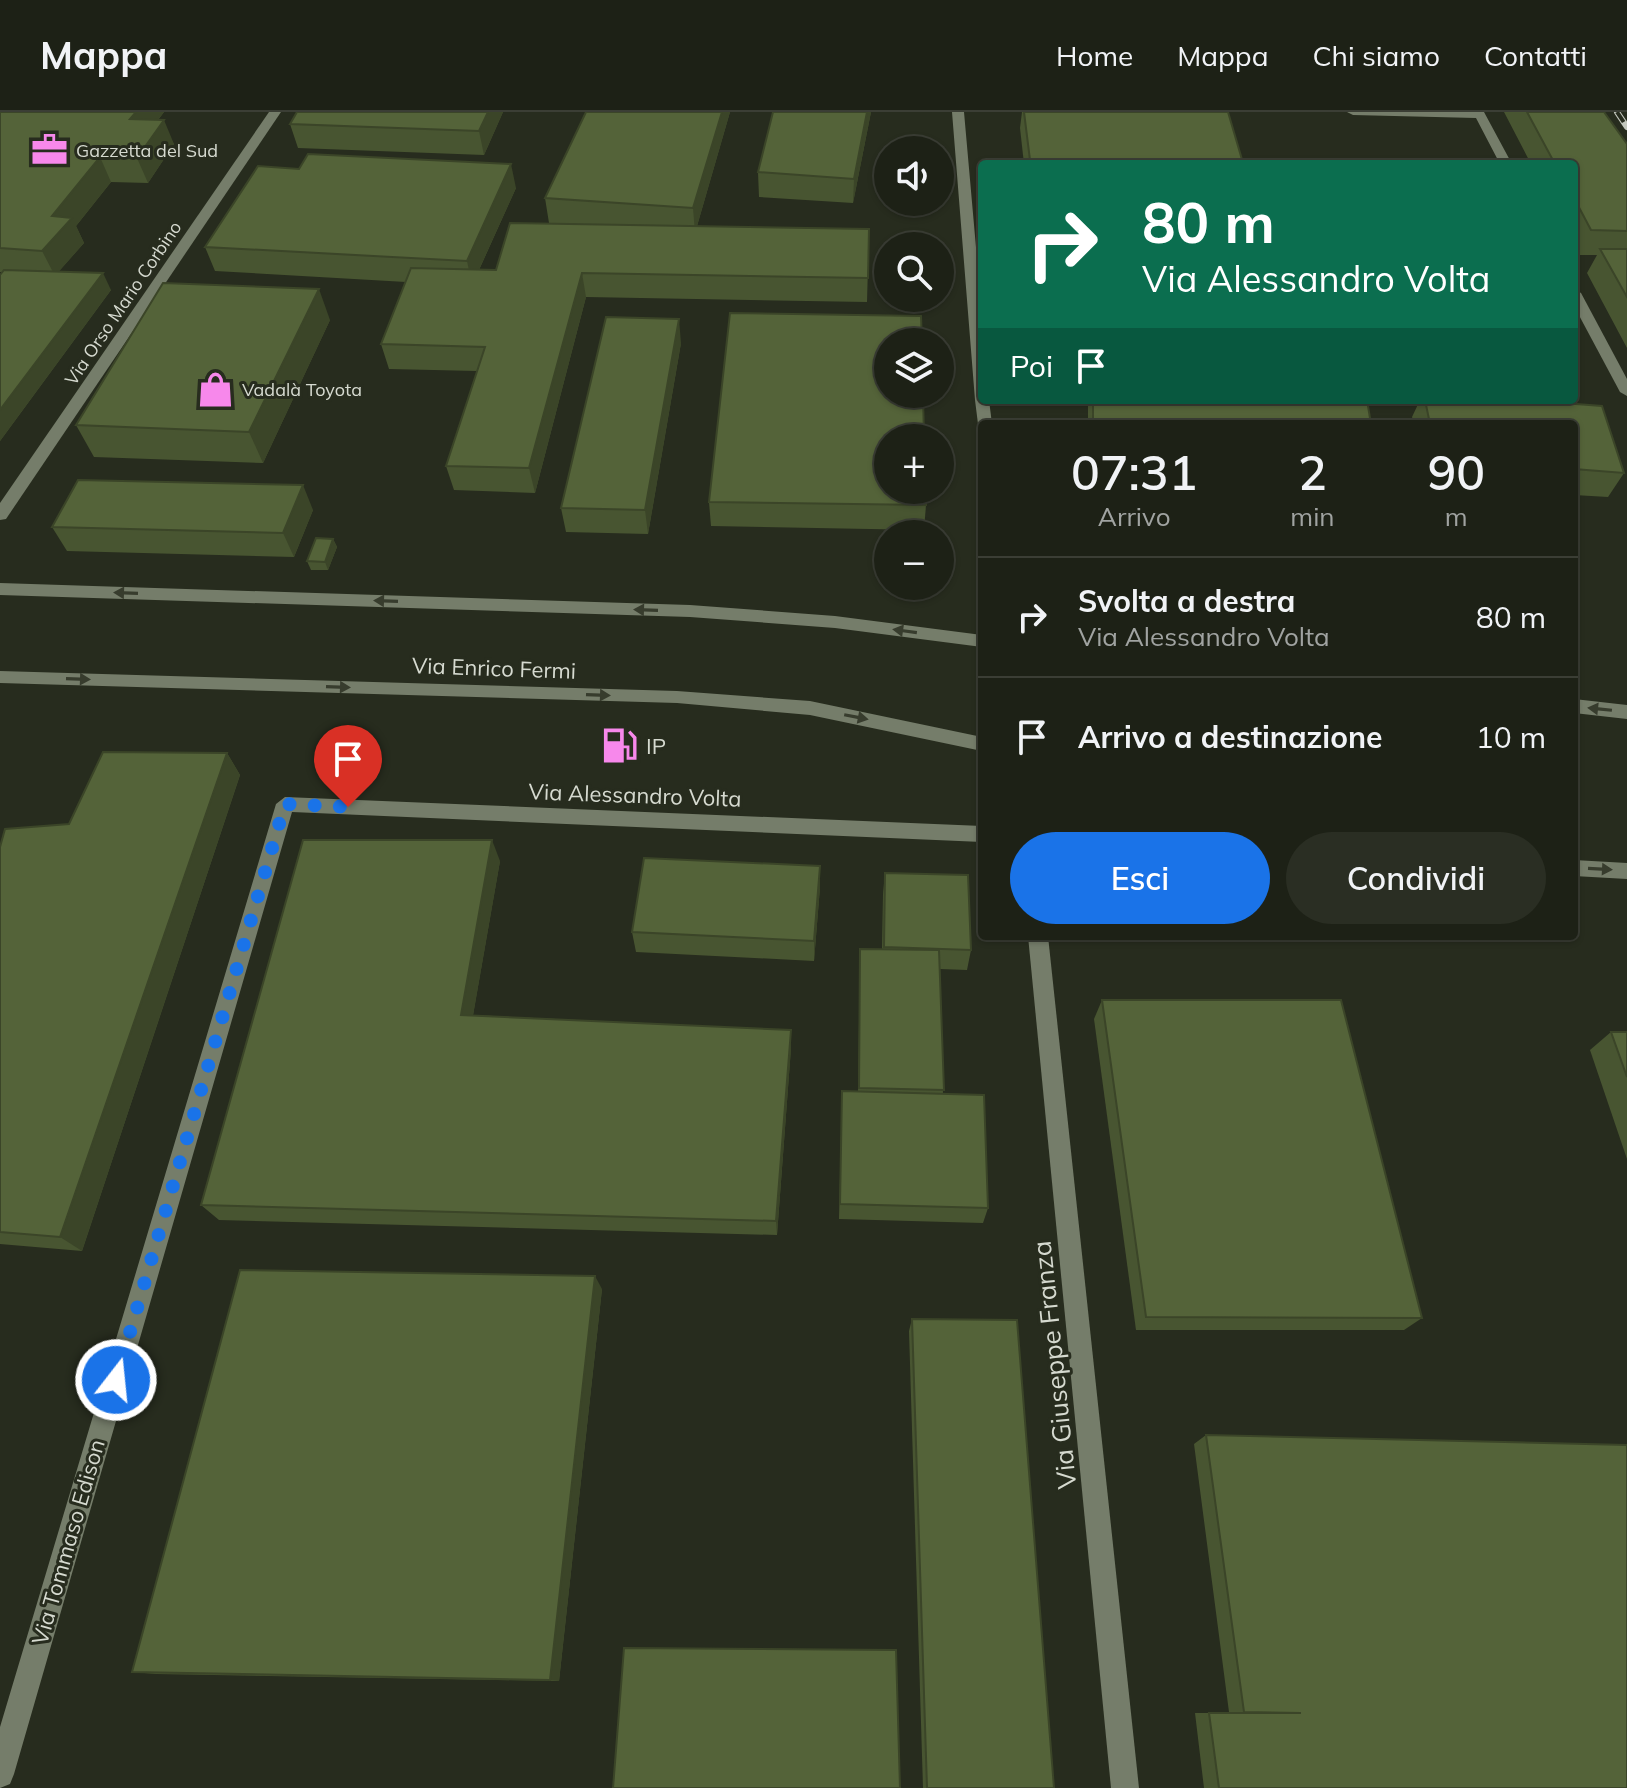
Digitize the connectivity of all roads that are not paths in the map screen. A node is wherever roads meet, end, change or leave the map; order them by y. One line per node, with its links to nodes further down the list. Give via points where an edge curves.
1 (275, 112): 9 (street, Via Orso Mario Corbino)
2 (958, 112): 7 (street)
3 (1353, 112): 4 (street)
4 (1479, 114): 5 (street)
5 (1504, 160)
6 (1578, 300): 8 (street)
7 (978, 350)
8 (1627, 392)
9 (0, 515)
10 (0, 589): 11 (street, one-way to 10, via 690,611)
11 (978, 640)
12 (0, 677): 15 (street, Via Enrico Fermi, one-way to 15, via 677,697 810,708)
13 (1578, 706): 14 (street, one-way to 13)
14 (1627, 712)
15 (978, 743)
16 (285, 804): 17 (street, Via Alessandro Volta); 21 (street, Via Tommaso Edison)
17 (978, 834)
18 (1578, 868): 19 (street, one-way to 19)
19 (1627, 871)
20 (1038, 940): 22 (street, Via Giuseppe Franza)
21 (0, 1774)
22 (1125, 1788)

